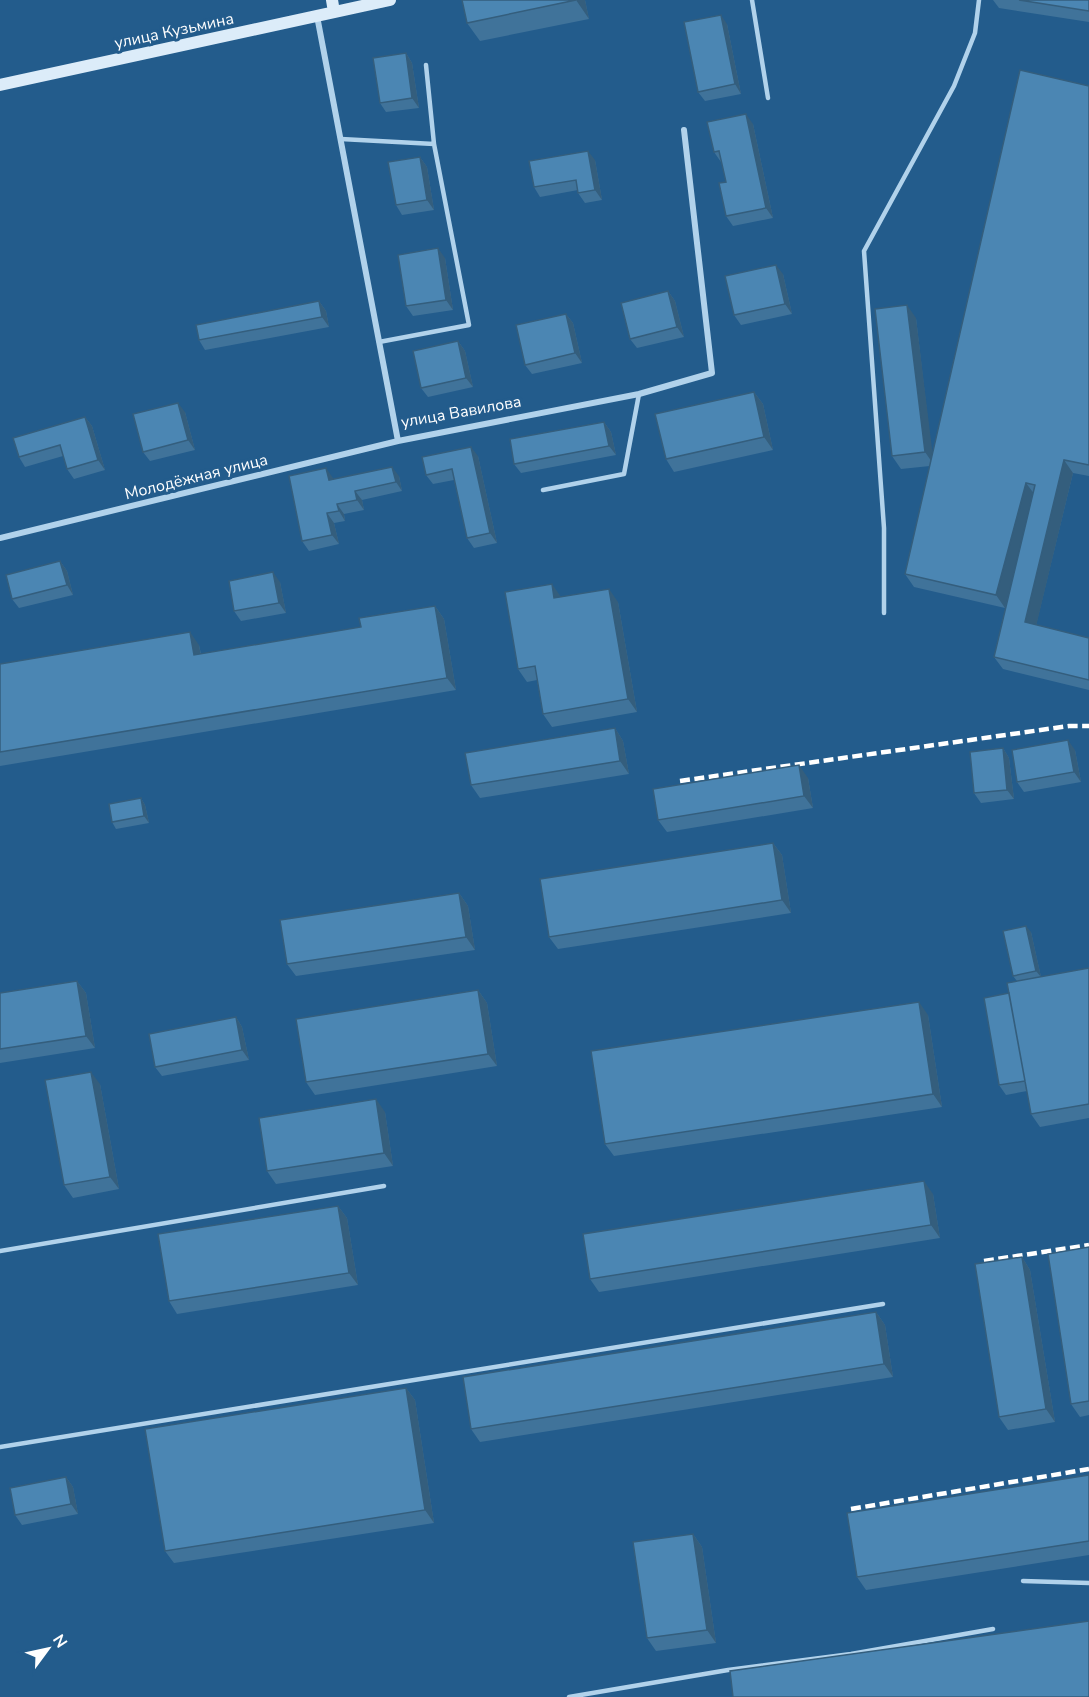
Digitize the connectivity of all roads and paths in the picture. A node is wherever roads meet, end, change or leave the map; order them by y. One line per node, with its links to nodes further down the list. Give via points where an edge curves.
1 (390, 0): 4 (main road, улица Кузьмина)
2 (752, 0): 8 (lane)
3 (979, 0): 17 (lane, via 975,33 954,86 864,251 884,528)
4 (333, 6): 5 (main road, улица Кузьмина)
5 (317, 16): 7 (main road, улица Кузьмина); 10 (street, улица Вавилова)
6 (426, 65): 11 (lane)
7 (0, 85)
8 (768, 98)
9 (684, 130): 13 (street, улица Вавилова, via 712,373)
10 (341, 139): 11 (lane); 12 (street, улица Вавилова)
11 (434, 144): 12 (lane, via 469,325)
12 (379, 342): 14 (street, улица Вавилова)
13 (639, 394): 14 (street, улица Вавилова); 15 (lane, via 624,474)
14 (398, 441): 16 (street, Молодёжная улица)
15 (543, 490)
16 (0, 538)
17 (884, 613)
18 (384, 1186): 19 (lane)
19 (0, 1251)
20 (883, 1304): 21 (lane)
21 (0, 1447)
22 (1023, 1581): 23 (lane)
23 (1089, 1583)
24 (993, 1629): 25 (lane)
25 (569, 1697)

